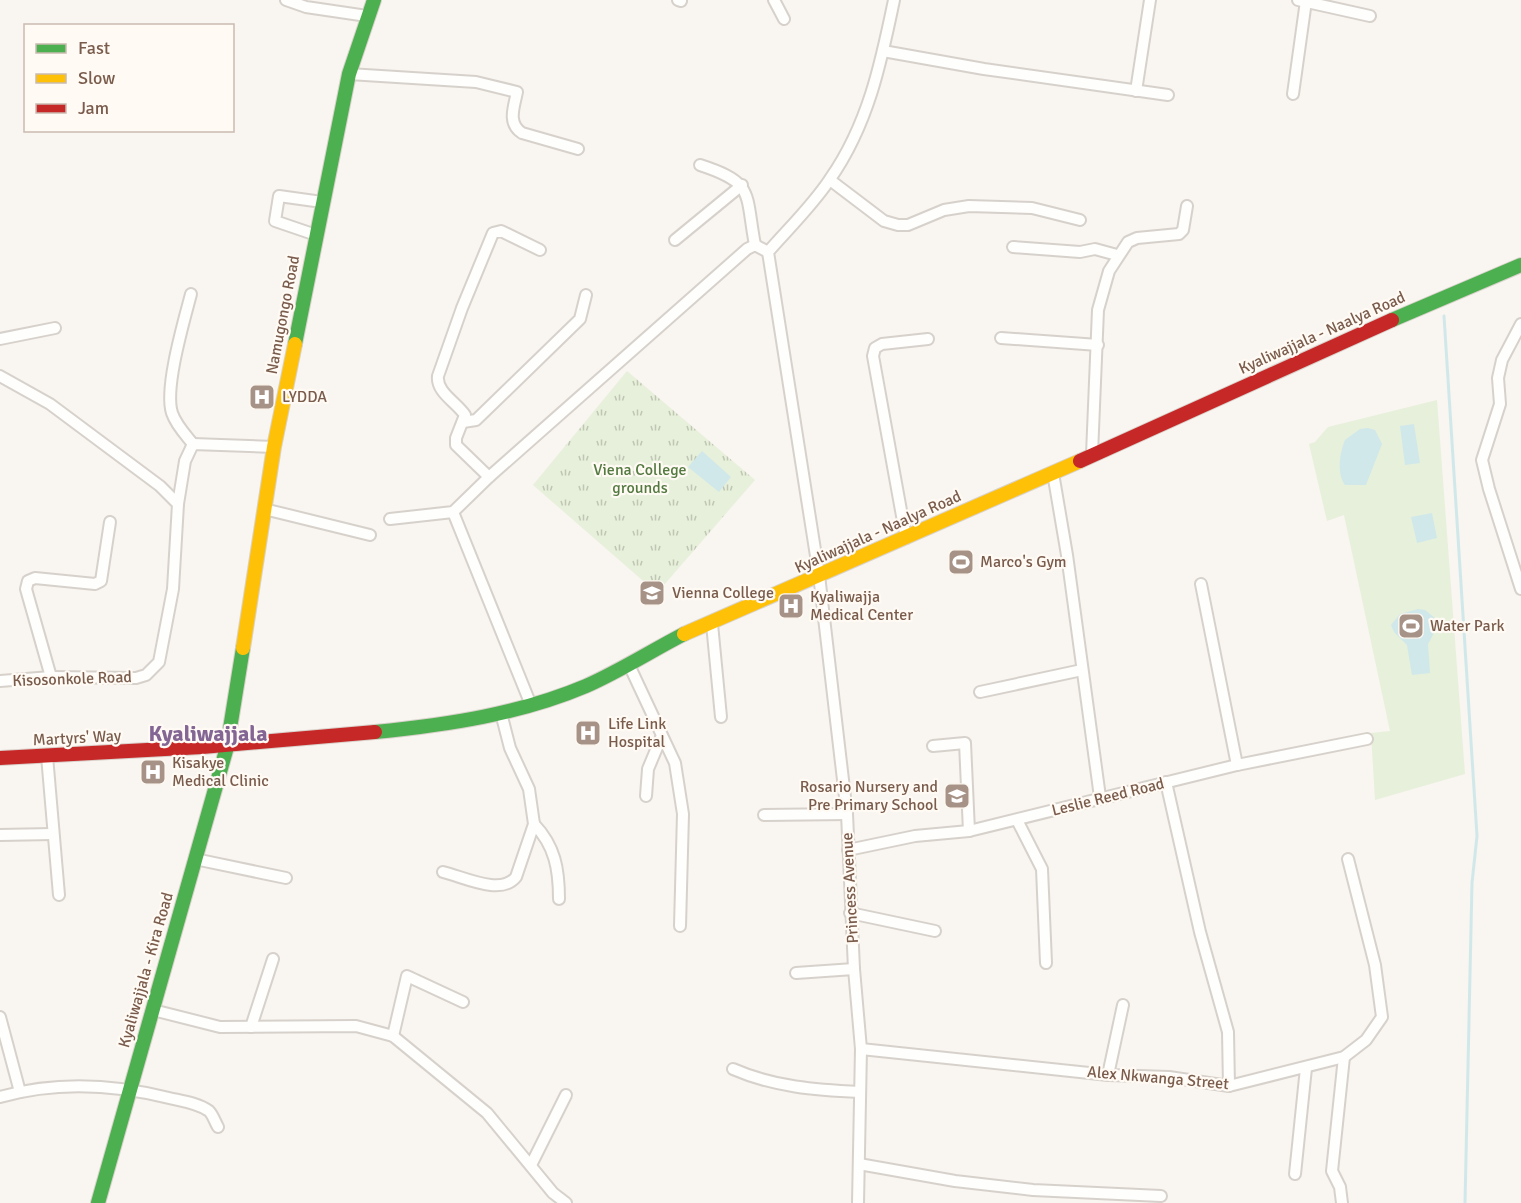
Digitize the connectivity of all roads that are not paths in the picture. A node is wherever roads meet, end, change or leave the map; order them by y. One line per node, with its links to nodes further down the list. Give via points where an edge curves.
1 (286, 0): 8 (street)
2 (374, 0): 8 (main road, Namugongo Road)
3 (774, 0): 10 (street)
4 (894, 0): 11 (street)
5 (1150, 0): 13 (street)
6 (1298, 0): 7 (street)
7 (1306, 1): 9 (street); 14 (street)
8 (367, 16): 12 (main road, Namugongo Road)
9 (1370, 16)
10 (784, 19)
11 (883, 51): 13 (street); 18 (street, via 861,123)
12 (349, 74): 16 (street, via 476,82 517,92 512,121 516,129); 20 (main road, Namugongo Road)
13 (1136, 91): 15 (street)
14 (1293, 94)
15 (1168, 95)
16 (578, 149)
17 (700, 165): 19 (street, via 729,175)
18 (830, 180): 22 (street, via 884,221 898,225 969,206 1032,208); 28 (street)
19 (742, 185): 24 (street); 25 (street)
20 (322, 202): 23 (main road, Namugongo Road); 23 (street, via 279,196 275,221)
21 (1187, 206): 29 (street, via 1179,234 1137,238)
22 (1080, 220)
23 (316, 235): 42 (main road, Namugongo Road)
24 (675, 240)
25 (755, 245): 28 (street); 45 (street)
26 (1013, 247): 29 (street, via 1080,252 1095,249)
27 (540, 250): 40 (street, via 501,231 495,231 489,240 437,383 465,415)
28 (768, 252): 53 (street, Princess Avenue)
29 (1117, 255): 38 (street, via 1099,299)
30 (1521, 265): 43 (main road, Kyaliwajjala - Naalya Road)
31 (191, 294): 41 (street, via 176,356 171,410)
32 (586, 295): 40 (street, via 580,319 476,420)
33 (1521, 324): 55 (street, via 1502,360 1498,378 1500,404 1482,460)
34 (55, 328): 36 (street)
35 (1001, 338): 38 (street)
36 (0, 339)
37 (928, 339): 52 (street, via 882,344 875,348 873,356)
38 (1098, 345): 43 (street)
39 (0, 376): 46 (street, via 50,404 152,479)
40 (463, 422): 45 (street, via 456,445)
41 (193, 444): 42 (street); 46 (street, Kisosonkole Road, via 185,461)
42 (273, 447): 47 (main road, Namugongo Road)
43 (1092, 454): 44 (main road, Kyaliwajjala - Naalya Road)
44 (1053, 473): 52 (main road, Kyaliwajjala - Naalya Road); 58 (street)
45 (489, 477): 48 (street)
46 (178, 504): 59 (street, Kisosonkole Road, via 173,589 159,662 153,670 136,678)
47 (264, 509): 51 (street); 68 (main road, Namugongo Road)
48 (453, 512): 49 (street); 62 (street)
49 (390, 519)
50 (110, 522): 59 (street, via 101,581 28,581 26,589)
51 (370, 535)
52 (906, 538): 53 (main road, Kyaliwajjala - Naalya Road)
53 (819, 575): 56 (main road, Kyaliwajjala - Naalya Road); 75 (street, Princess Avenue)
54 (1201, 584): 71 (street)
55 (1521, 589)
56 (712, 624): 57 (main road, Kyaliwajjala - Naalya Road, via 682,635); 64 (street)
57 (630, 667): 62 (main road, Kyaliwajjala - Naalya Road); 65 (street)
58 (1082, 670): 61 (street); 74 (street)
59 (51, 677): 60 (street, Kisosonkole Road)
60 (0, 681)
61 (980, 692)
62 (531, 705): 63 (main road, Kyaliwajjala - Naalya Road)
63 (501, 713): 68 (main road, Kyaliwajjala - Naalya Road, via 385,732); 78 (street, via 510,748 529,789)
64 (721, 717)
65 (662, 738): 73 (street, via 648,769); 90 (street, via 675,763 683,814)
66 (1367, 740): 71 (street, Leslie Reed Road)
67 (933, 746): 79 (street, via 965,743)
68 (227, 747): 69 (main road, Martyrs' Way); 83 (main road, Kyaliwajjala - Kira Road)
69 (47, 756): 70 (main road, Martyrs' Way); 80 (street)
70 (0, 758)
71 (1237, 765): 72 (street, Leslie Reed Road)
72 (1166, 782): 74 (street, Leslie Reed Road); 107 (street, via 1200,932 1228,1032)
73 (646, 796)
74 (1100, 797): 77 (street, Leslie Reed Road)
75 (847, 814): 76 (street); 82 (street, Princess Avenue)
76 (764, 815)
77 (1017, 820): 79 (street, Leslie Reed Road); 93 (street, via 1041,869)
78 (534, 824): 85 (street, via 511,883 501,887); 88 (street, via 553,850 559,872)
79 (969, 831): 82 (street, Leslie Reed Road, via 915,836)
80 (52, 834): 81 (street); 87 (street)
81 (0, 835)
82 (848, 850): 89 (street, Princess Avenue)
83 (195, 859): 86 (street); 98 (main road, Kyaliwajjala - Kira Road)
84 (1348, 859): 103 (street, Alex Nkwanga Street, via 1375,965 1382,1017 1366,1040)
85 (443, 872)
86 (286, 878)
87 (59, 895)
88 (559, 899)
89 (850, 913): 91 (street); 94 (street, Princess Avenue)
90 (680, 926)
91 (935, 931)
92 (273, 959): 100 (street)
93 (1046, 963)
94 (854, 969): 95 (street); 102 (street, Princess Avenue)
95 (796, 973)
96 (463, 1002): 101 (street, via 407,976)
97 (1123, 1005): 106 (street)
98 (153, 1010): 100 (street, via 220,1027); 108 (main road, Kyaliwajjala - Kira Road)
99 (0, 1017): 109 (street)
100 (251, 1027): 101 (street, via 356,1026)
101 (393, 1036): 115 (street, via 487,1113)
102 (861, 1049): 106 (street, Alex Nkwanga Street); 110 (street, Princess Avenue)
103 (1344, 1057): 104 (street, Alex Nkwanga Street); 121 (street, via 1332,1171)
104 (1306, 1068): 107 (street, Alex Nkwanga Street); 116 (street)
105 (733, 1069): 110 (street, via 760,1081 790,1087)
106 (1108, 1075): 107 (street, Alex Nkwanga Street, via 1169,1077)
107 (1228, 1086)
108 (129, 1088): 109 (street, via 93,1085); 113 (street, via 201,1106 211,1113); 118 (main road, Kyaliwajjala - Kira Road)
109 (20, 1092): 112 (street)
110 (860, 1092): 114 (street, Princess Avenue)
111 (566, 1095): 115 (street)
112 (0, 1097)
113 (218, 1127)
114 (859, 1164): 117 (street, via 1033,1190); 120 (street, Princess Avenue)
115 (531, 1165): 119 (street)
116 (1295, 1174)
117 (1161, 1196)
118 (98, 1203)
119 (566, 1203)
120 (858, 1203)
121 (1342, 1203)

